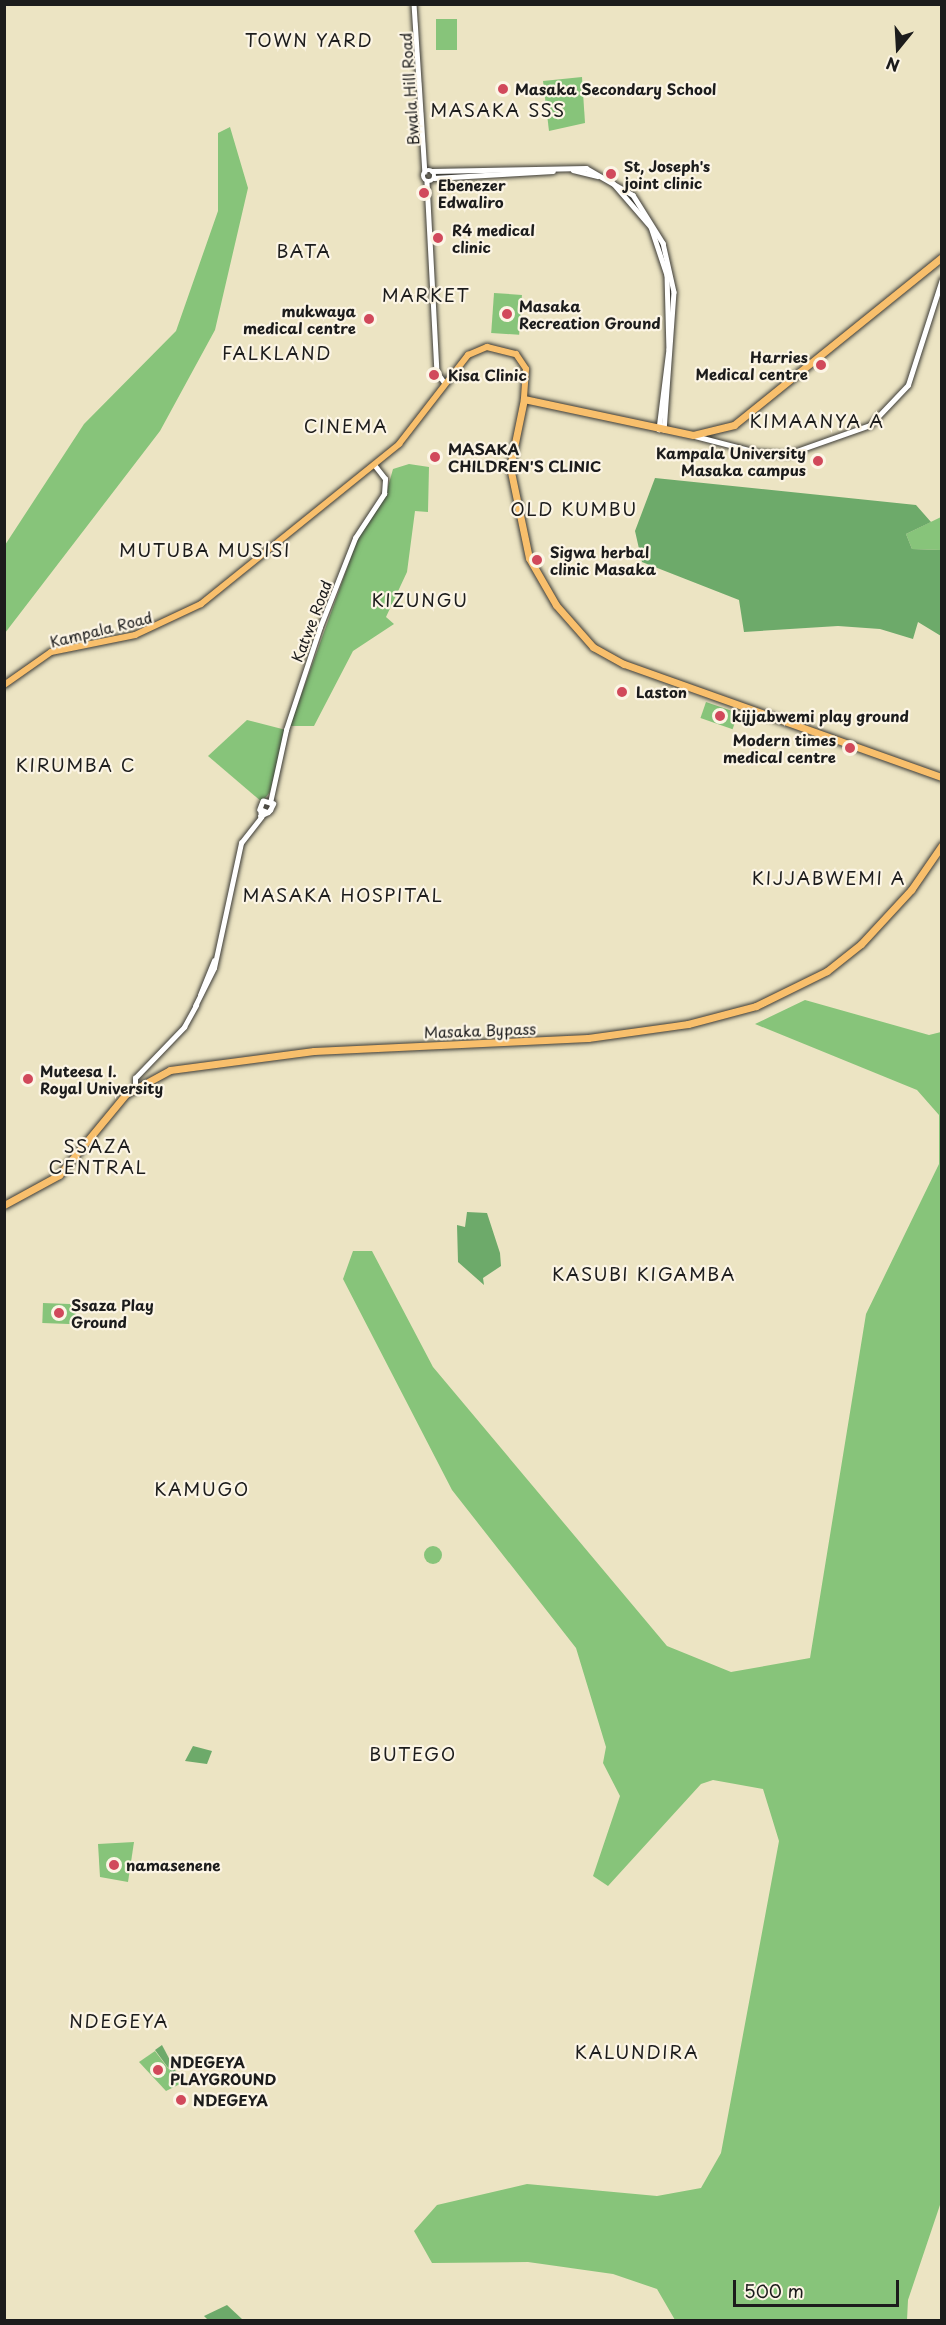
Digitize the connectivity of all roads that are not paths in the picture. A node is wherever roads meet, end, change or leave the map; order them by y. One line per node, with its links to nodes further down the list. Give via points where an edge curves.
1 (414, 4): 2 (street, Bwala Hill Road)
2 (429, 171): 3 (street); 4 (street); 10 (street, via 586,168 633,195 660,236 674,292)
3 (434, 179): 4 (street); 5 (street); 10 (street, via 572,170 607,180 629,197 659,244 670,290)
4 (427, 182): 5 (street)
5 (430, 196): 8 (street, via 437,372)
6 (942, 257): 11 (highway, via 746,418 719,432)
7 (942, 279): 11 (street, via 908,386 870,425 788,454 757,452)
8 (445, 381): 9 (main road, Kampala Road, via 462,363 487,349 507,349 521,358); 12 (main road, Kampala Road, via 406,437)
9 (523, 402): 10 (highway); 14 (highway, via 510,467 522,534 544,587 578,635 624,664)
10 (662, 429): 11 (highway)
11 (693, 435)
12 (374, 465): 13 (main road, Kampala Road, via 292,534 179,618 131,636 56,650); 15 (street, Katwe Road, via 385,479 384,494 355,538 320,627)
13 (4, 685)
14 (942, 777)
15 (269, 796): 16 (street); 17 (street, Katwe Road)
16 (263, 801): 17 (street); 18 (street)
17 (270, 803): 19 (street)
18 (260, 809): 19 (street); 20 (street)
19 (267, 812): 20 (street)
20 (260, 816): 22 (street, via 238,852 216,958 195,1006 184,1027 135,1078)
21 (942, 845): 22 (highway, Masaka Bypass, via 911,890 861,944 827,971 756,1006 687,1024 588,1038 336,1049 203,1064 170,1070)
22 (135, 1088): 23 (highway, Masaka Bypass, via 70,1166)
23 (4, 1204)

